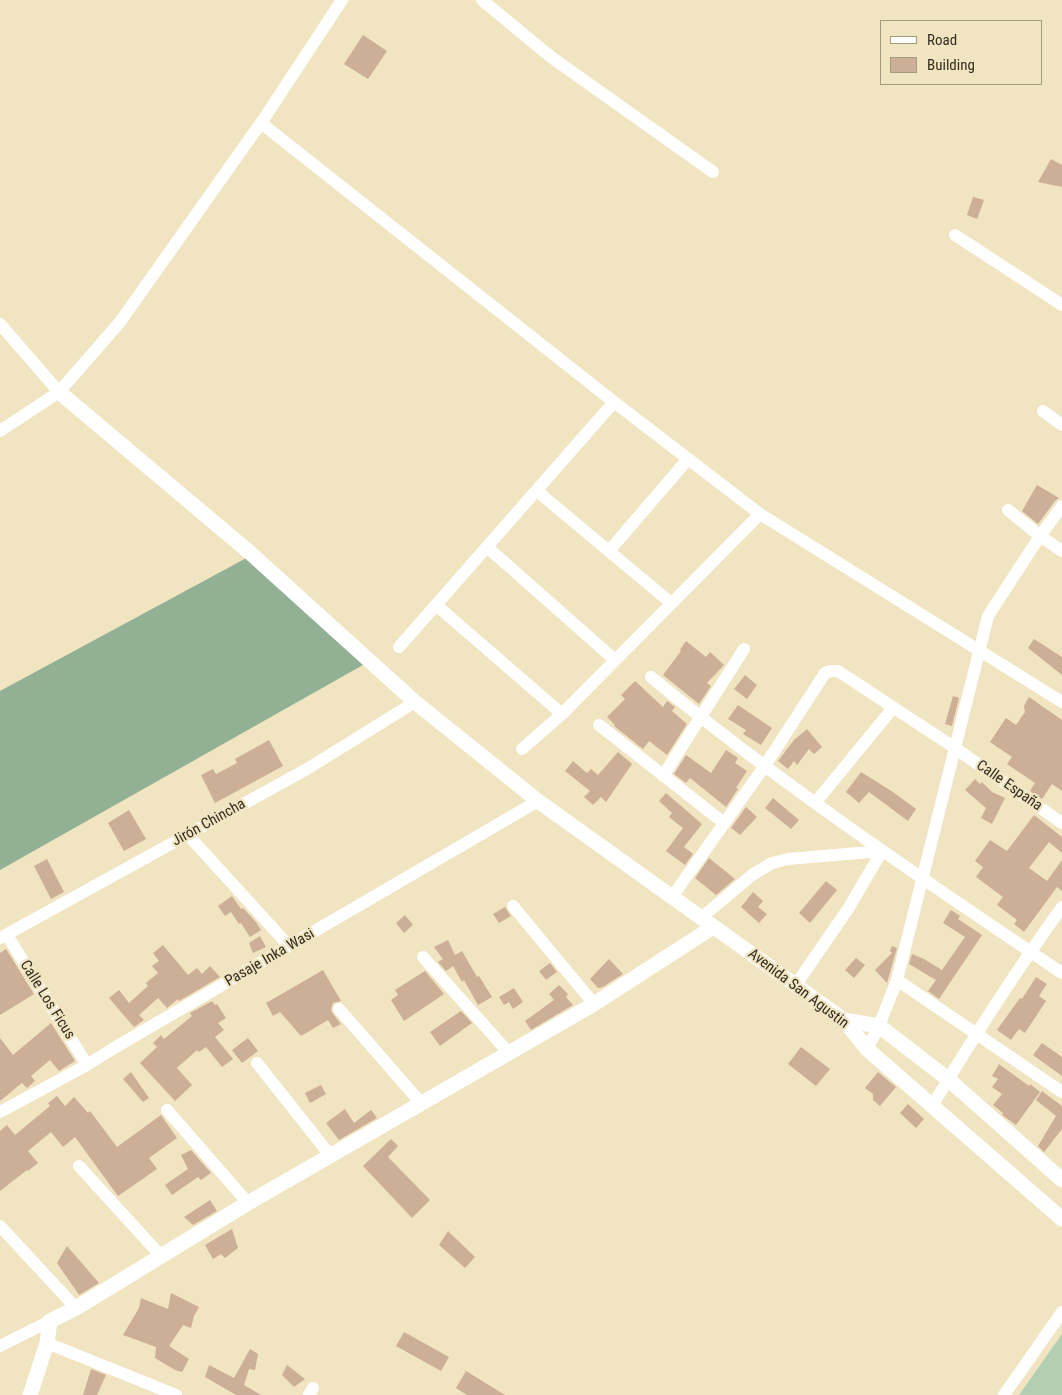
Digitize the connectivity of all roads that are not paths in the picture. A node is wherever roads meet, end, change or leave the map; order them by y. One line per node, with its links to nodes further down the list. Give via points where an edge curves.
1 (342, 0): 3 (street)
2 (482, 0): 4 (street, via 552,57)
3 (261, 123): 8 (street, via 120,322); 9 (street)
4 (712, 172)
5 (955, 235): 6 (street)
6 (1062, 305)
7 (0, 324): 8 (street)
8 (59, 392): 12 (street); 29 (street, Avenida San Agustin, via 248,551)
9 (614, 402): 13 (street); 14 (street)
10 (1043, 411): 11 (street)
11 (1062, 425)
12 (0, 431)
13 (688, 459): 17 (street); 21 (street)
14 (537, 490): 19 (street); 21 (street)
15 (1062, 506): 18 (street)
16 (1008, 510): 18 (street)
17 (760, 514): 22 (street); 26 (street)
18 (1040, 536): 20 (street); 26 (street, via 988,616)
19 (487, 547): 23 (street); 27 (street)
20 (1062, 551)
21 (609, 552): 22 (street)
22 (671, 603): 27 (street)
23 (436, 605): 24 (street); 32 (street)
24 (399, 647)
25 (744, 649): 33 (street)
26 (979, 649): 30 (street); 35 (street)
27 (615, 660): 32 (street)
28 (651, 677): 33 (street)
29 (415, 702): 39 (street, Avenida San Agustin); 43 (street, Jirón Chincha, via 307,769)
30 (1062, 702)
31 (893, 708): 35 (street, Calle España); 37 (street, Calle España, via 838,671 825,673); 40 (street)
32 (562, 714): 36 (street)
33 (701, 718): 37 (street); 38 (street)
34 (598, 725): 38 (street)
35 (955, 748): 42 (street, Calle España); 45 (street)
36 (522, 749)
37 (764, 767): 40 (street); 41 (street, Calle España)
38 (663, 776): 41 (street)
39 (538, 802): 46 (street, Avenida San Agustin); 51 (street, Pasaje Inka Wasi)
40 (815, 803): 44 (street)
41 (724, 823): 46 (street, Calle España)
42 (1062, 823)
43 (188, 835): 50 (street, Jirón Chincha); 51 (street)
44 (882, 851): 45 (street); 49 (street, via 788,858 772,863 752,875); 56 (street)
45 (922, 879): 52 (street); 55 (street)
46 (672, 897): 49 (street, Avenida San Agustin)
47 (513, 906): 57 (street)
48 (1062, 907): 52 (street)
49 (707, 922): 56 (street, Avenida San Agustin); 57 (street)
50 (4, 936): 65 (street, Calle Los Ficus)
51 (289, 946): 65 (street, Pasaje Inka Wasi)
52 (1030, 951): 54 (street); 61 (street)
53 (423, 957): 63 (street)
54 (1062, 973)
55 (897, 980): 60 (street); 61 (street)
56 (795, 986): 59 (street, Avenida San Agustin)
57 (594, 1004): 63 (street)
58 (339, 1009): 68 (street)
59 (844, 1020): 60 (street); 62 (street, Avenida San Agustin)
60 (879, 1026): 62 (street); 66 (street)
61 (976, 1033): 66 (street); 67 (street)
62 (867, 1049): 69 (street, Avenida San Agustin)
63 (509, 1052): 68 (street)
64 (258, 1063): 72 (street)
65 (87, 1065): 71 (street, Pasaje Inka Wasi)
66 (948, 1080): 69 (street); 74 (street)
67 (1062, 1092)
68 (421, 1103): 72 (street)
69 (932, 1106): 76 (street, Avenida San Agustin)
70 (167, 1110): 75 (street)
71 (0, 1112)
72 (330, 1156): 75 (street)
73 (80, 1166): 78 (street)
74 (1062, 1180)
75 (248, 1203): 78 (street)
76 (1062, 1219)
77 (0, 1226): 79 (street)
78 (161, 1256): 79 (street)
79 (76, 1308): 81 (street)
80 (1062, 1312): 86 (street)
81 (50, 1321): 82 (street); 83 (street)
82 (47, 1343): 84 (street); 85 (street)
83 (0, 1346)
84 (30, 1395)
85 (176, 1395)
86 (1004, 1395)

